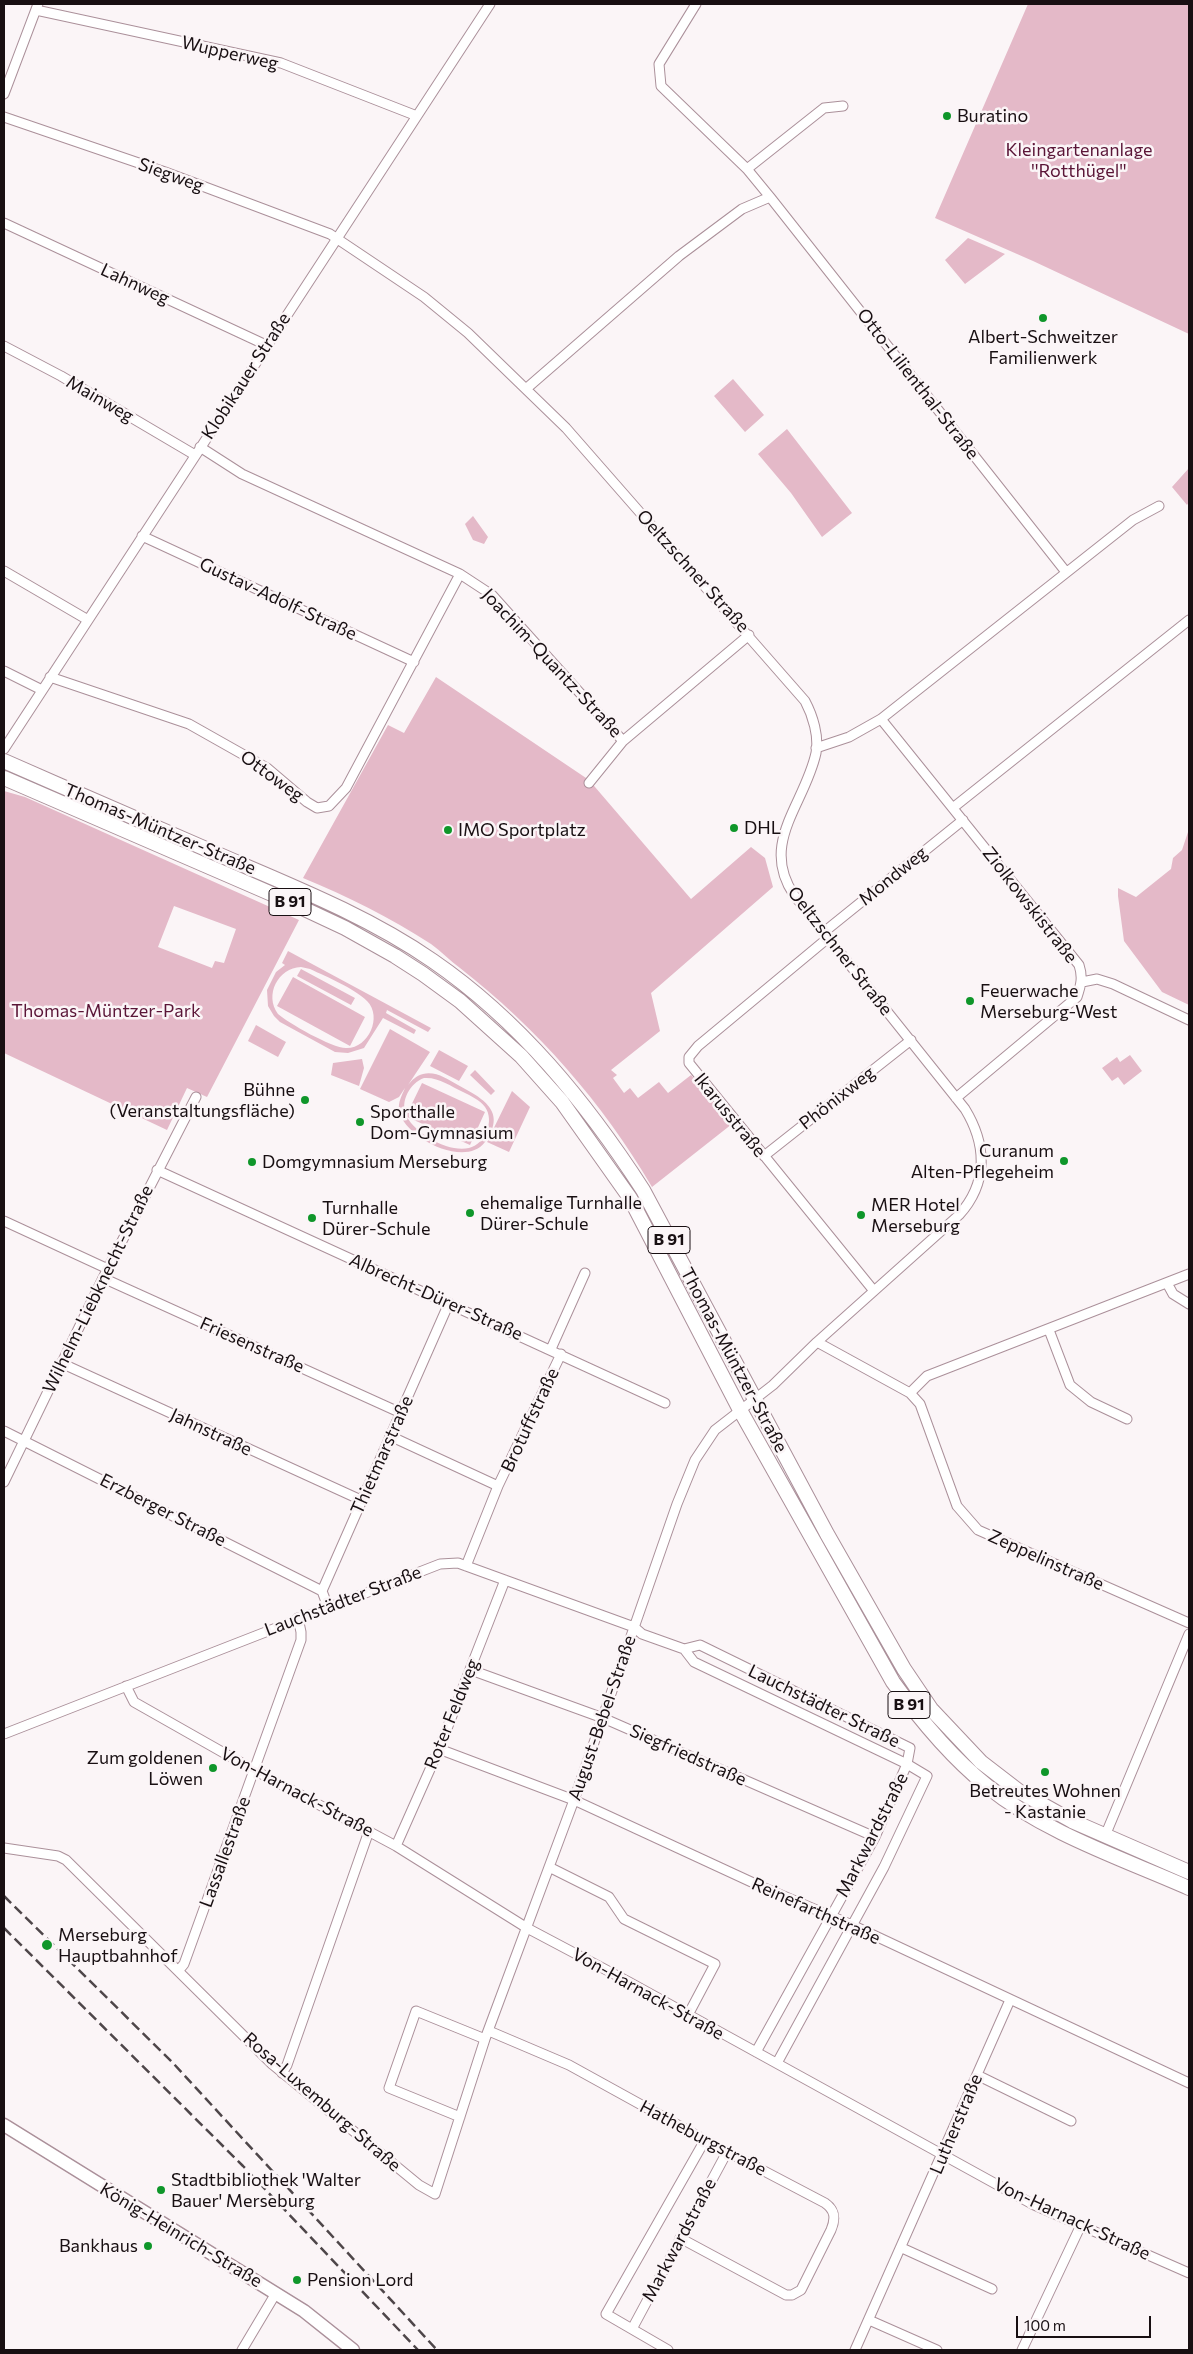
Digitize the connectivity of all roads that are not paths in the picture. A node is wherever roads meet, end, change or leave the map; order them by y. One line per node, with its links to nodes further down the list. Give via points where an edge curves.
1 (490, 4): 6 (street, Klobikauer Straße)
2 (696, 4): 8 (street, Otto-Lilienthal-Straße, via 659,64 661,86)
3 (37, 7): 4 (street); 6 (street, Wupperweg, via 281,63)
4 (4, 94)
5 (843, 106): 8 (street, via 824,108)
6 (417, 116): 11 (street, Klobikauer Straße)
7 (4, 117): 11 (street, Siegweg, via 166,172 330,234)
8 (746, 169): 9 (street, Otto-Lilienthal-Straße)
9 (770, 197): 14 (street, via 742,209 678,256); 19 (street, Otto-Lilienthal-Straße)
10 (4, 223): 13 (street, Lahnweg)
11 (335, 240): 13 (street, Klobikauer Straße); 14 (street, Oeltzschner Straße, via 424,298 468,333)
12 (4, 346): 15 (street, Mainweg)
13 (266, 346): 15 (street, Klobikauer Straße)
14 (527, 388): 23 (street, Oeltzschner Straße)
15 (198, 451): 17 (street, Klobikauer Straße); 20 (street, Joachim-Quantz-Straße)
16 (1159, 506): 19 (street, via 1133,520)
17 (142, 536): 21 (street, Klobikauer Straße); 24 (street, Gustav-Adolf-Straße)
18 (4, 570): 21 (street)
19 (1066, 572): 28 (street)
20 (460, 574): 24 (street, Ottoweg); 29 (street, Joachim-Quantz-Straße, via 492,595)
21 (88, 620): 26 (street, Klobikauer Straße)
22 (1189, 620): 35 (street)
23 (750, 635): 29 (street, Joachim-Quantz-Straße); 30 (street, Oeltzschner Straße, via 805,701 815,728)
24 (414, 662): 26 (street, Ottoweg, via 346,788 329,806 317,808 299,797 267,768 189,724)
25 (4, 670): 27 (street)
26 (50, 677): 27 (street, Klobikauer Straße)
27 (42, 690): 31 (street, Klobikauer Straße)
28 (881, 719): 30 (street, via 848,737); 35 (street, Ziolkowskistraße)
29 (623, 741): 34 (street)
30 (816, 748): 37 (street, Oeltzschner Straße, via 786,829 780,855 790,889)
31 (4, 749)
32 (4, 761): 60 (main road, Thomas-Müntzer-Straße / B 91, via 379,926 470,989 533,1045 610,1140 643,1190)
33 (4, 778): 62 (main road, Thomas-Müntzer-Straße / B 91, via 346,928 395,956 460,1001 544,1080 630,1198)
34 (589, 783)
35 (954, 807): 36 (street, Ziolkowskistraße)
36 (963, 820): 37 (street, Mondweg); 38 (street, Ziolkowskistraße, via 1079,965)
37 (826, 935): 40 (street, Oeltzschner Straße); 43 (street, Ikarusstraße, via 705,1039 689,1057 693,1069)
38 (1082, 982): 39 (street, via 1097,979 1112,984); 42 (street, Ziolkowskistraße, via 1077,997)
39 (1189, 1020)
40 (911, 1040): 42 (street, Oeltzschner Straße); 43 (street, Phönixweg)
41 (196, 1097): 44 (street, Wilhelm-Liebknecht-Straße)
42 (956, 1098): 51 (street, Oeltzschner Straße, via 972,1120 980,1144 980,1175 975,1192 959,1215)
43 (764, 1156): 51 (street, Ikarusstraße)
44 (157, 1170): 46 (street, Wilhelm-Liebknecht-Straße); 52 (street, Albrecht-Dürer-Straße)
45 (4, 1221): 46 (street)
46 (108, 1269): 49 (street, Wilhelm-Liebknecht-Straße)
47 (586, 1273): 56 (street)
48 (1189, 1274): 50 (street)
49 (103, 1278): 58 (street, Wilhelm-Liebknecht-Straße); 63 (street, Friesenstraße)
50 (1167, 1283): 53 (street, via 1174,1294); 54 (street)
51 (874, 1291): 55 (street, Oeltzschner Straße)
52 (449, 1303): 56 (street, Albrecht-Dürer-Straße); 63 (street, Thietmarstraße)
53 (1189, 1304)
54 (1049, 1330): 59 (street, via 927,1376); 64 (street, via 1070,1384 1091,1402)
55 (817, 1342): 59 (street, Zeppelinstraße); 60 (street, Oeltzschner Straße)
56 (550, 1349): 57 (street, Albrecht-Dürer-Straße)
57 (561, 1354): 61 (street, Albrecht-Dürer-Straße); 69 (street, Brotuffstraße)
58 (61, 1363): 67 (street, Wilhelm-Liebknecht-Straße); 70 (street, Jahnstraße)
59 (910, 1393): 76 (street, Zeppelinstraße, via 920,1404 956,1506 978,1530)
60 (754, 1400): 62 (street, Oeltzschner Straße); 89 (main road, Thomas-Müntzer-Straße / B 91, via 904,1669 931,1709 998,1776 1045,1807)
61 (665, 1403)
62 (740, 1410): 77 (street, August-Bebel-Straße, via 715,1430 695,1460); 95 (main road, Thomas-Müntzer-Straße / B 91, via 893,1682 941,1743 1017,1808 1054,1829)
63 (401, 1413): 66 (street, Thietmarstraße)
64 (1127, 1419)
65 (4, 1430): 67 (street, Erzberger Straße)
66 (390, 1436): 69 (street, Brotuffstraße); 70 (street, Thietmarstraße)
67 (24, 1440): 68 (street, Wilhelm-Liebknecht-Straße); 73 (street, Erzberger Straße)
68 (4, 1482)
69 (498, 1486): 71 (street, Brotuffstraße)
70 (361, 1500): 73 (street, Thietmarstraße)
71 (466, 1566): 72 (street, Lauchstädter Straße); 74 (street, Lauchstädter Straße, via 451,1562 440,1564)
72 (505, 1580): 77 (street, Lauchstädter Straße); 80 (street, Roter Feldweg)
73 (322, 1591): 74 (street)
74 (328, 1607): 75 (street, Lauchstädter Straße)
75 (298, 1618): 81 (street, Lauchstädter Straße); 86 (street, Lassallestraße, via 301,1640)
76 (1189, 1623)
77 (634, 1627): 79 (street, Lauchstädter Straße, via 642,1634); 82 (street, August-Bebel-Straße)
78 (1189, 1634): 89 (street)
79 (684, 1649): 85 (street, Lauchstädter Straße, via 694,1662); 85 (street, Lauchstädter Straße, via 700,1645 910,1748)
80 (471, 1670): 82 (street, Siegfriedstraße); 84 (street, Roter Feldweg)
81 (126, 1686): 83 (street, Lauchstädter Straße); 86 (street, Von-Harnack-Straße, via 134,1702)
82 (603, 1718): 87 (street, August-Bebel-Straße); 90 (street, Siegfriedstraße)
83 (4, 1734)
84 (439, 1749): 87 (street, Reinefarthstraße); 91 (street, Roter Feldweg)
85 (907, 1764): 90 (street, Markwardstraße); 97 (street, Markwardstraße, via 927,1776 884,1867)
86 (254, 1770): 88 (street, Von-Harnack-Straße); 99 (street, Lassallestraße, via 184,1964)
87 (574, 1800): 93 (street, August-Bebel-Straße); 96 (street, Reinefarthstraße)
88 (369, 1831): 91 (street, Von-Harnack-Straße); 105 (street)
89 (1105, 1836): 94 (main road, Thomas-Müntzer-Straße / B 91)
90 (875, 1837): 96 (street, Markwardstraße)
91 (396, 1846): 98 (street, Von-Harnack-Straße)
92 (4, 1848): 99 (street, Rosa-Luxemburg-Straße, via 39,1852 66,1860)
93 (549, 1867): 98 (street, August-Bebel-Straße); 101 (street, via 609,1897 624,1919 714,1964)
94 (1189, 1872)
95 (1189, 1888)
96 (830, 1917): 97 (street, Reinefarthstraße); 103 (street, Markwardstraße)
97 (852, 1925): 100 (street, Reinefarthstraße); 104 (street, Markwardstraße)
98 (527, 1928): 101 (street, Von-Harnack-Straße); 102 (street, August-Bebel-Straße)
99 (179, 1970): 105 (street, Rosa-Luxemburg-Straße)
100 (1010, 2000): 106 (street, Lutherstraße); 107 (street, Reinefarthstraße)
101 (688, 2015): 103 (street, Von-Harnack-Straße)
102 (487, 2035): 108 (street, August-Bebel-Straße); 108 (street, via 416,2011 389,2088); 111 (street, Hatheburgstraße, via 569,2064)
103 (756, 2052): 104 (street, Von-Harnack-Straße)
104 (776, 2064): 113 (street, Von-Harnack-Straße)
105 (282, 2073): 114 (street, Rosa-Luxemburg-Straße, via 419,2185)
106 (977, 2075): 109 (street); 113 (street, Lutherstraße)
107 (1189, 2083)
108 (460, 2117): 114 (street, August-Bebel-Straße)
109 (1071, 2121)
110 (4, 2125): 120 (main road, König-Heinrich-Straße)
111 (705, 2140): 112 (street, Hatheburgstraße); 122 (street, Markwardstraße, via 606,2314)
112 (727, 2152): 116 (street, Markwardstraße); 116 (street, Hatheburgstraße, via 831,2208 834,2222 798,2292 786,2295)
113 (943, 2155): 115 (street, Von-Harnack-Straße, via 1034,2205); 117 (street, Lutherstraße)
114 (435, 2194)
115 (1081, 2225): 118 (street, Von-Harnack-Straße); 128 (street)
116 (680, 2238): 122 (street, Markwardstraße)
117 (902, 2248): 119 (street); 121 (street, Lutherstraße)
118 (1189, 2274)
119 (992, 2290)
120 (276, 2293): 123 (street); 124 (main road, König-Heinrich-Straße, via 321,2322)
121 (869, 2320): 126 (street, Lutherstraße); 127 (street)
122 (632, 2329): 125 (street)
123 (242, 2350)
124 (353, 2350)
125 (668, 2350)
126 (855, 2350)
127 (937, 2350)
128 (1022, 2350)

